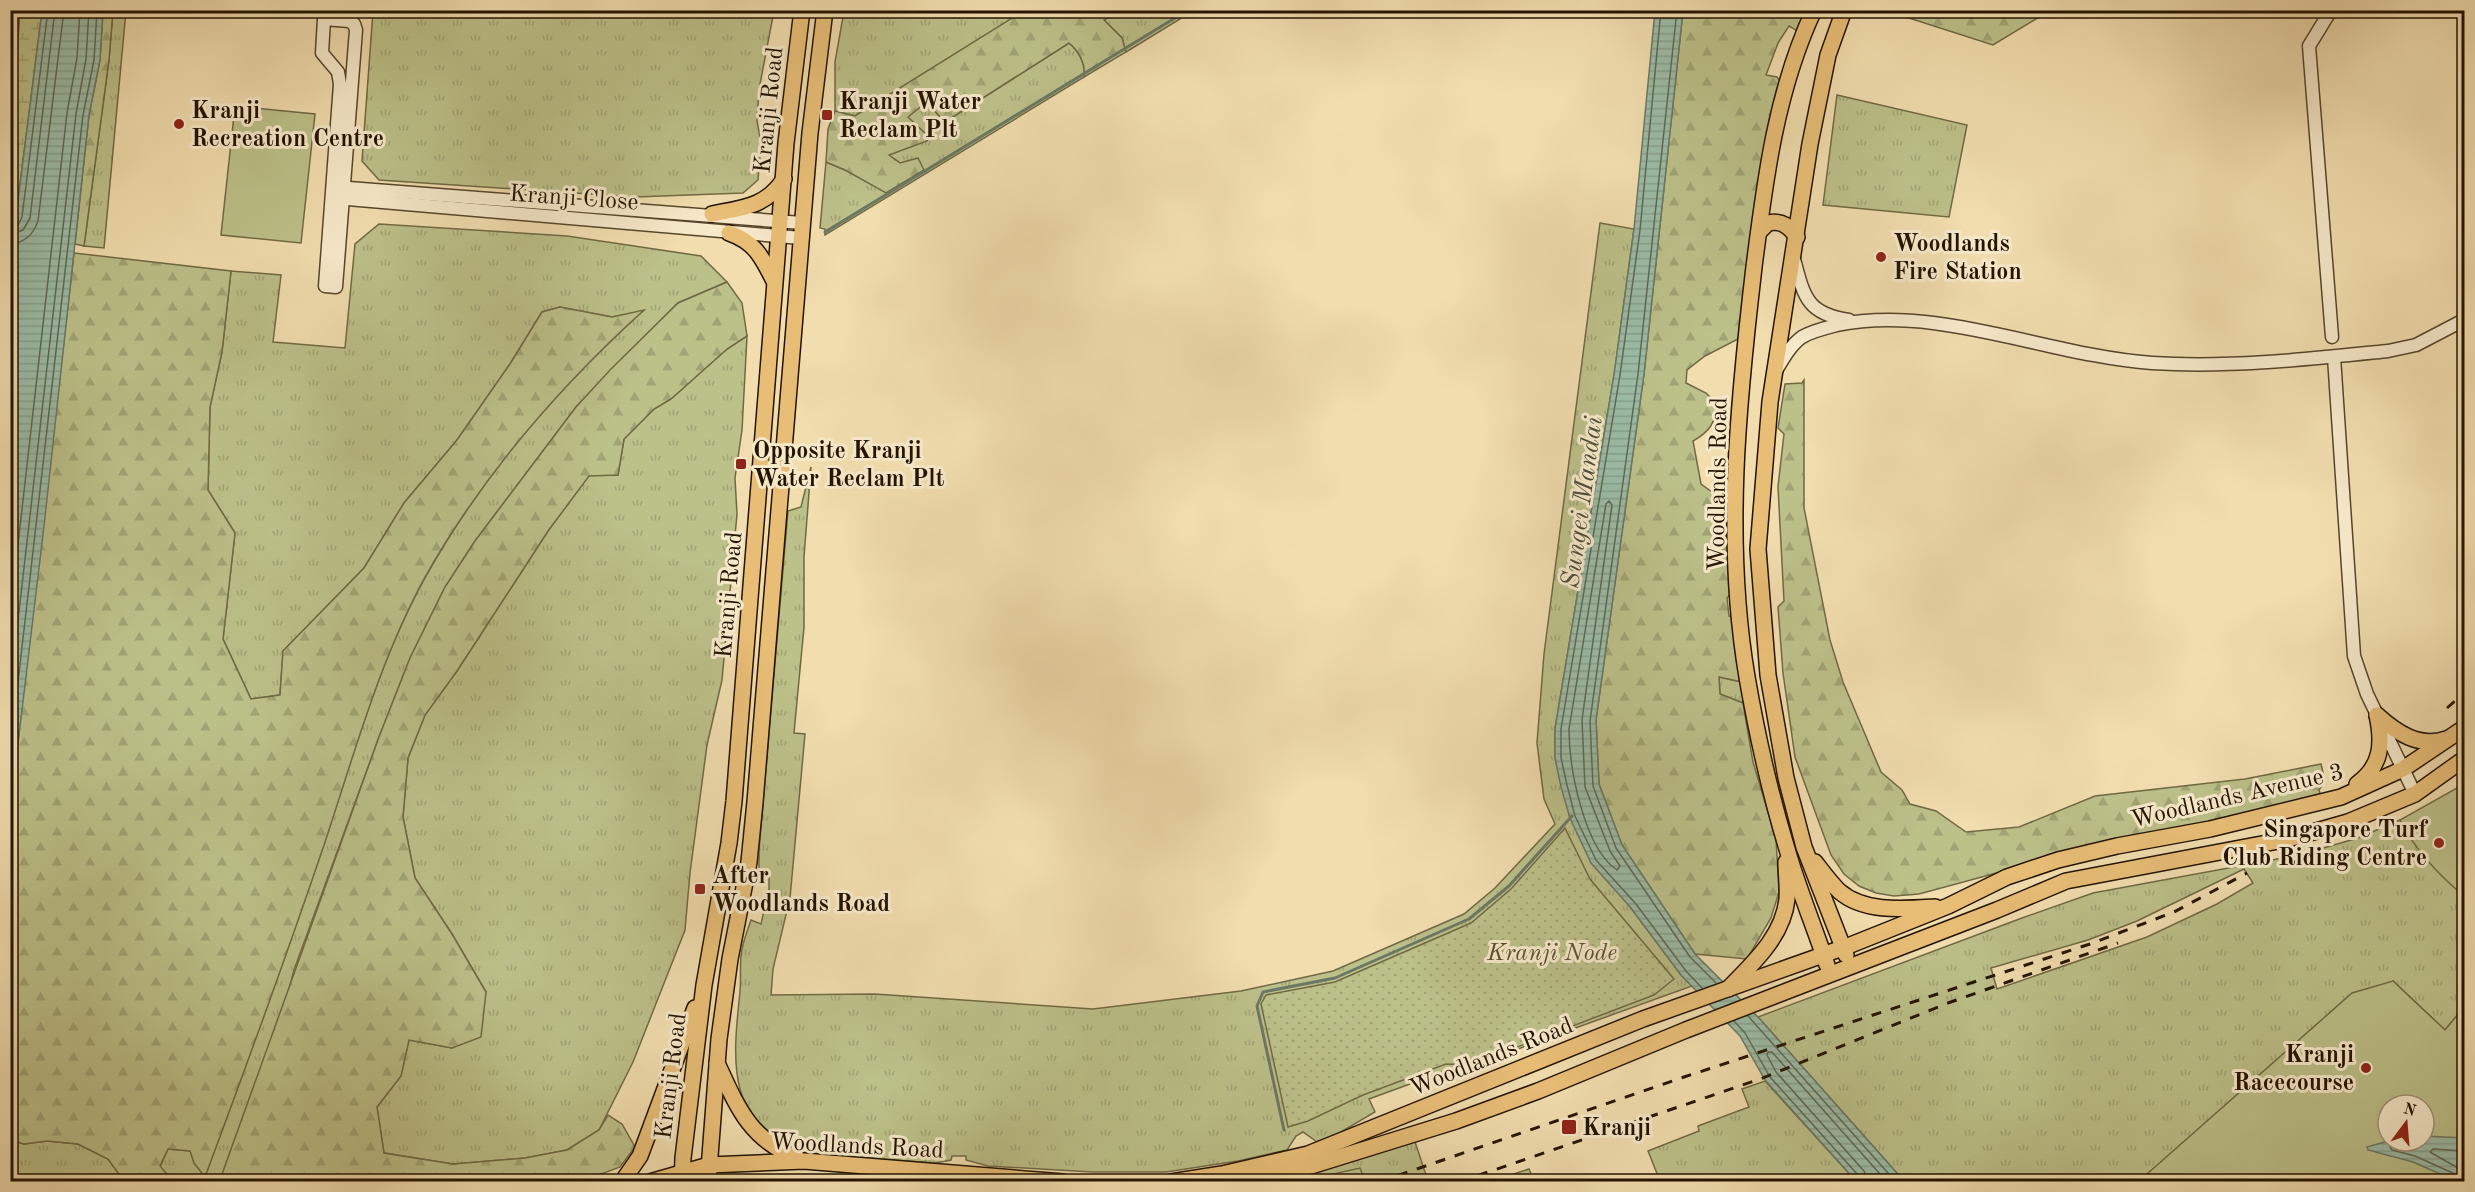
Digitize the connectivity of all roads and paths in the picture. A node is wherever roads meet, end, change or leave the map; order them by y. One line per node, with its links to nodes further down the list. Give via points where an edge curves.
1 (802, 10): 6 (main road, Kranji Road)
2 (825, 10): 10 (main road, Kranji Road)
3 (1844, 10): 13 (main road, Woodlands Road, via 1820,89)
4 (2331, 10): 18 (street, via 2309,46)
5 (1810, 13): 11 (main road, Woodlands Road, via 1773,138)
6 (784, 179): 8 (main road, via 774,194 763,201); 9 (main road, Kranji Road)
7 (338, 193): 7 (street, via 336,286 325,286); 7 (street, via 340,84 338,72 322,53 324,20 349,21 356,30); 8 (street, Kranji Close); 12 (street, Kranji Close)
8 (712, 214): 9 (street, Kranji Close)
9 (780, 228): 10 (street, Kranji Close); 12 (street, Kranji Close); 15 (main road, Kranji Road)
10 (801, 230): 38 (main road, Kranji Road, via 749,862 730,959)
11 (1759, 232): 13 (main road, via 1768,223 1780,222); 28 (main road, Woodlands Road, via 1739,401 1735,528 1747,675 1763,760)
12 (729, 234): 15 (main road, via 746,239)
13 (1797, 237): 14 (main road, Woodlands Road)
14 (1794, 259): 17 (street, via 1800,284 1811,305 1828,317); 20 (main road, Woodlands Road)
15 (774, 281): 34 (main road, Kranji Road, via 734,801)
16 (2464, 320): 19 (street, via 2416,345)
17 (1856, 321): 19 (street, via 1940,324 2100,357 2153,363 2212,365); 20 (street, via 1802,337)
18 (2332, 338)
19 (2334, 357): 21 (street, via 2352,641 2360,675)
20 (1775, 373): 27 (main road, Woodlands Road, via 1758,549 1768,675 1786,778)
21 (2377, 715): 22 (main road, via 2416,740 2435,741); 24 (street); 26 (main road, via 2381,743 2375,765 2362,780)
22 (2459, 732): 24 (main road, Woodlands Avenue 3)
23 (2464, 759): 25 (main road, Woodlands Avenue 3)
24 (2403, 769): 25 (street); 26 (main road, Woodlands Avenue 3)
25 (2415, 794): 32 (main road, Woodlands Avenue 3, via 2348,822 2288,840 2066,881)
26 (2335, 798): 29 (main road, Woodlands Avenue 3, via 2058,860 2007,877)
27 (1804, 847): 29 (main road, via 1831,882 1857,901 1894,909); 30 (main road, Woodlands Road)
28 (1787, 850): 31 (main road, Woodlands Road); 35 (main road, via 1786,901 1778,929)
29 (1948, 906): 30 (main road, Woodlands Avenue 3)
30 (1843, 948): 31 (main road, Woodlands Road); 32 (main road, Woodlands Road)
31 (1824, 956): 33 (main road, Woodlands Road); 35 (main road, Woodlands Road)
32 (1850, 966): 33 (main road, Woodlands Road)
33 (1830, 973): 37 (main road, Woodlands Road)
34 (704, 984): 41 (main road, Kranji Road); 43 (main road, via 640,1156)
35 (1726, 991): 36 (main road, Woodlands Road)
36 (1643, 1019): 37 (main road, via 1666,1023); 47 (main road, Woodlands Road, via 1308,1154)
37 (1665, 1039): 42 (main road, Woodlands Road, via 1456,1121)
38 (717, 1063): 39 (main road, via 741,1113 756,1133 780,1152); 40 (main road, Kranji Road)
39 (804, 1161): 40 (main road, Woodlands Road); 46 (main road, Woodlands Road)
40 (709, 1165): 41 (main road, Woodlands Road); 45 (main road, Kranji Road)
41 (683, 1176): 44 (main road, Woodlands Road)
42 (1279, 1178): 48 (main road, Woodlands Road)
43 (622, 1182)
44 (650, 1182)
45 (708, 1182)
46 (1064, 1182)
47 (1171, 1182)
48 (1246, 1182)

